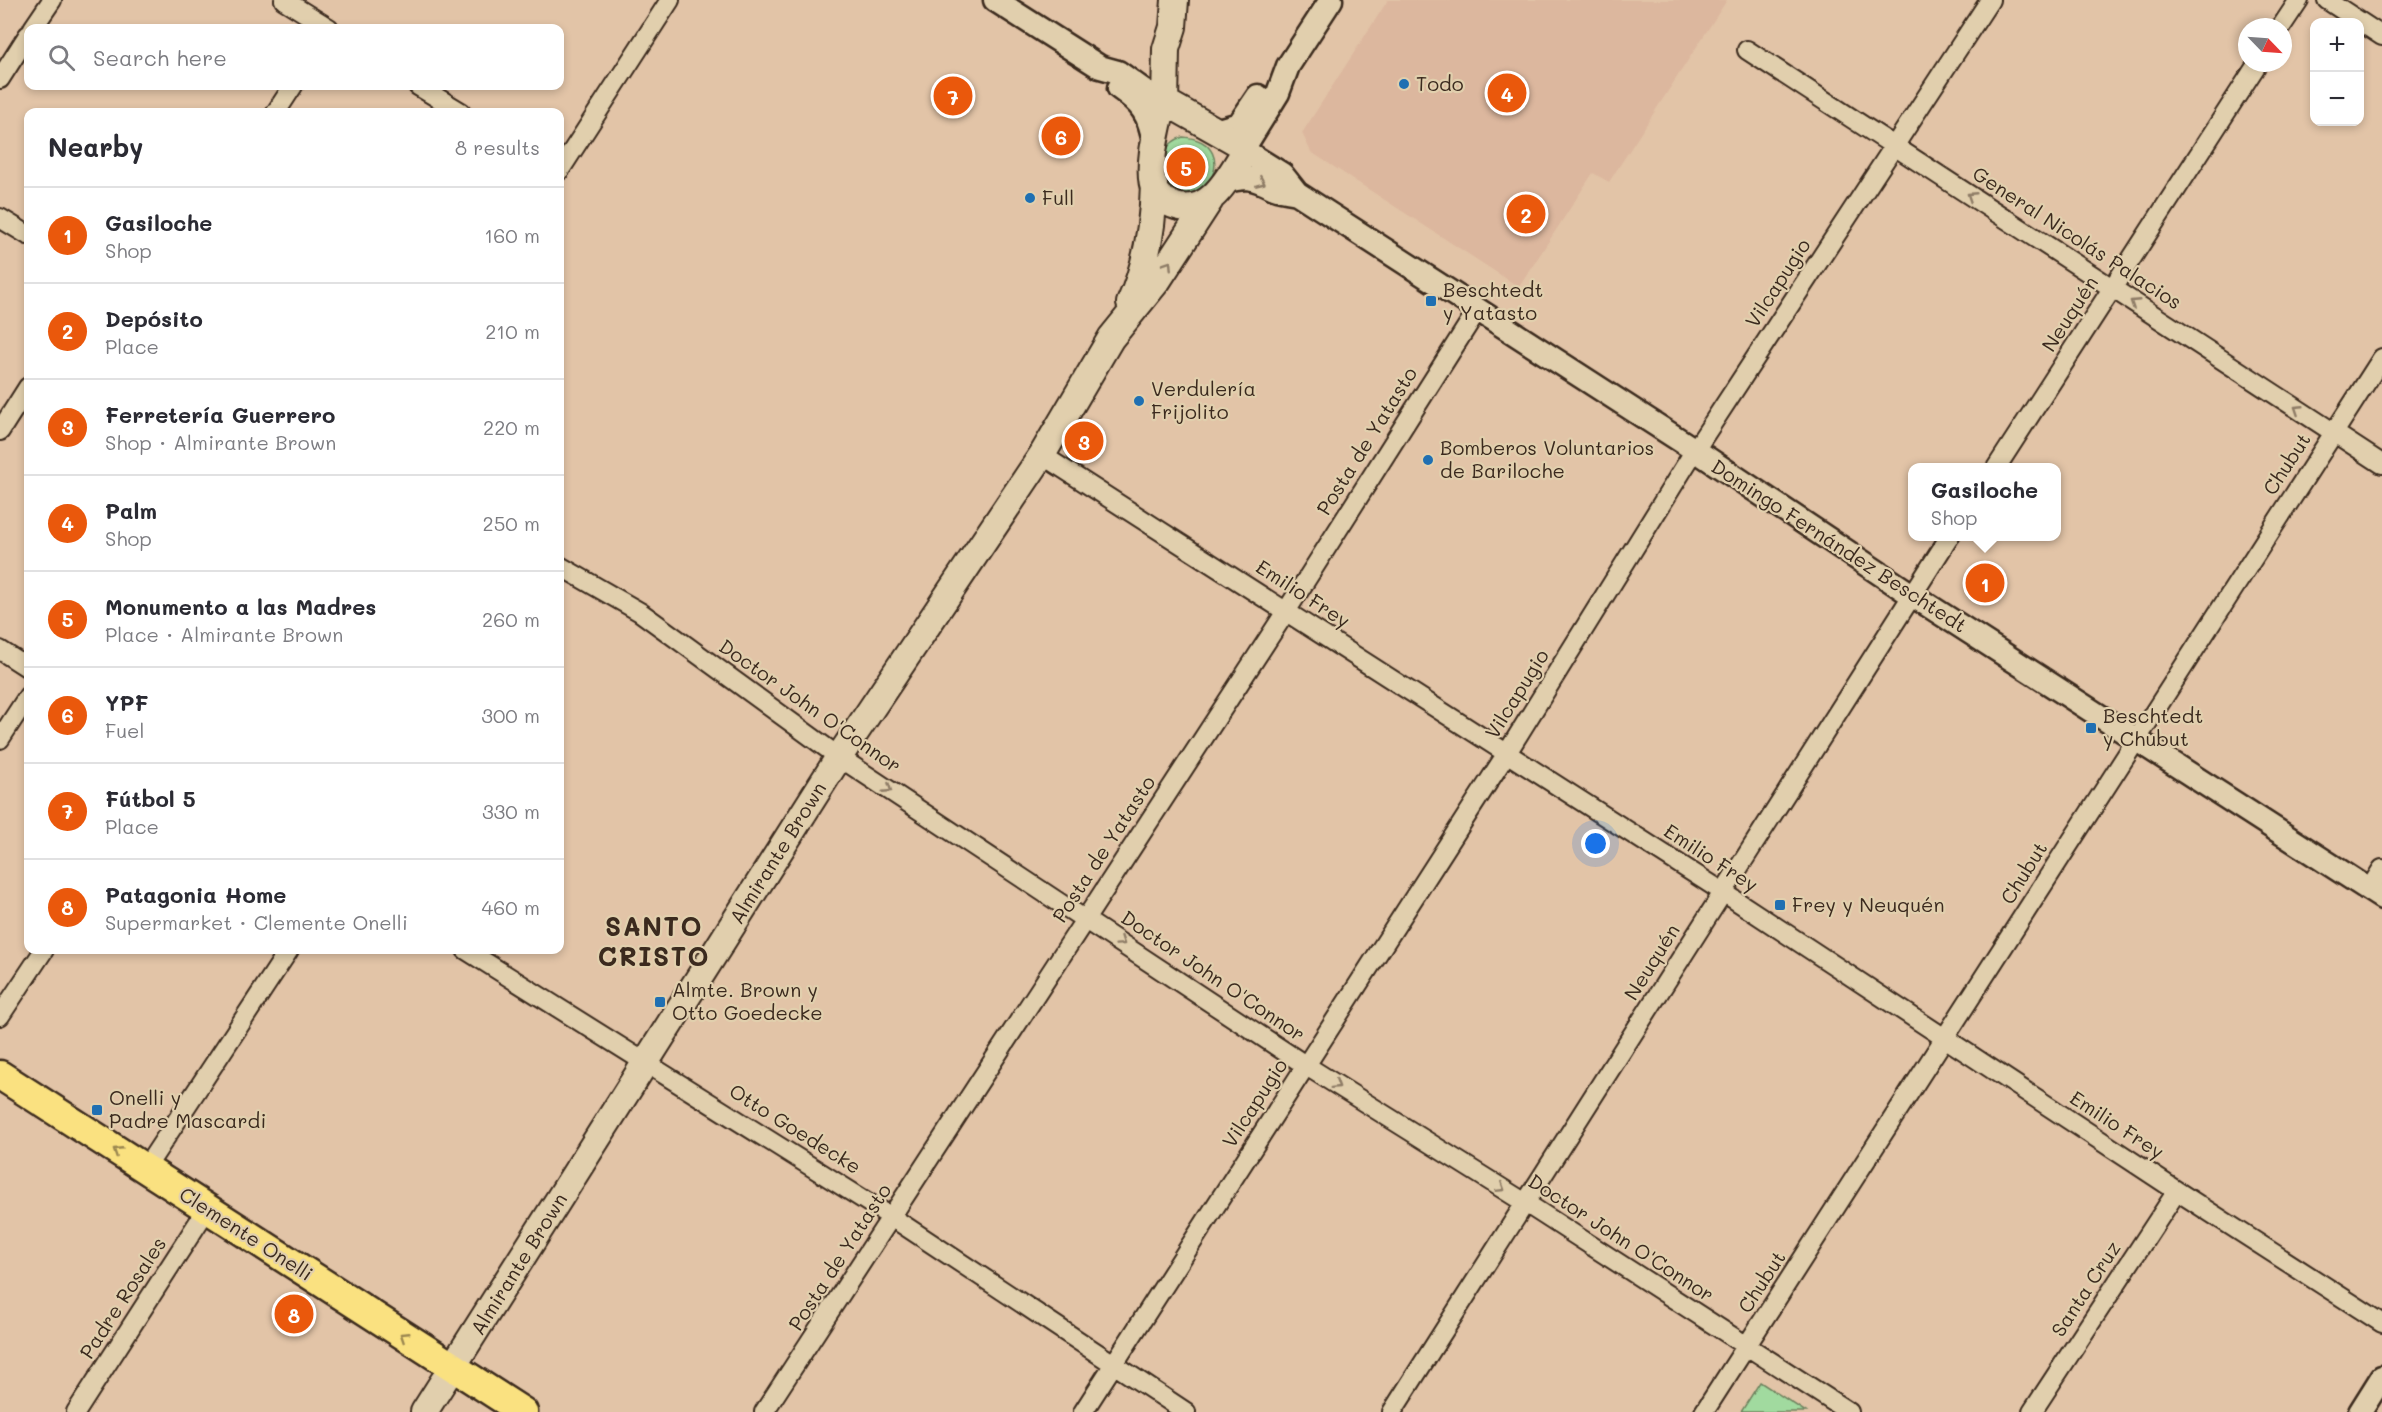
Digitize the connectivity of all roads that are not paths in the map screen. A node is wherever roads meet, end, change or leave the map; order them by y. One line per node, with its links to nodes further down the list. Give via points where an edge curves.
1 (51, 0): 11 (street)
2 (284, 0): 12 (street)
3 (670, 0): 29 (street)
4 (995, 0): 17 (street)
5 (1175, 0): 22 (main road, via 1175,94)
6 (1330, 0): 16 (street)
7 (1990, 0): 27 (street, Vilcapugio)
8 (2298, 0): 10 (street)
9 (2327, 0): 13 (street)
10 (2287, 18)
11 (36, 24)
12 (323, 24)
13 (2382, 36)
14 (24, 41): 19 (street)
15 (1746, 50): 27 (street, General Nicolás Palacios)
16 (1288, 66): 25 (street, via 1265,86 1239,124); 28 (street, via 1278,93)
17 (1100, 67): 22 (street, via 1118,72); 26 (street, via 1112,84 1141,105)
18 (2252, 72): 35 (street, Neuquén)
19 (0, 78)
20 (290, 90): 23 (street)
21 (424, 90): 24 (street)
22 (1170, 106): 25 (main road); 26 (main road, Almirante Brown)
23 (279, 108)
24 (454, 108)
25 (1218, 130): 28 (main road)
26 (1154, 142): 30 (main road, Almirante Brown)
27 (1895, 146): 35 (street, General Nicolás Palacios, one-way to 27); 42 (street, Vilcapugio)
28 (1245, 149): 31 (main road, Almirante Brown); 32 (street, Domingo Fernández Beschtedt, via 1282,174)
29 (564, 164)
30 (1154, 184): 31 (main road, via 1160,197 1174,206 1194,206); 37 (main road, Almirante Brown, via 1144,265)
31 (1218, 191): 32 (street, Domingo Fernández Beschtedt, one-way to 32, via 1239,178 1255,178 1274,188); 37 (main road, Almirante Brown, one-way to 31, via 1158,280)
32 (1297, 193): 36 (street, Domingo Fernández Beschtedt)
33 (0, 218): 34 (street)
34 (24, 233)
35 (2113, 289): 41 (street, General Nicolás Palacios, one-way to 35); 44 (street, Neuquén)
36 (1478, 309): 42 (street, Domingo Fernández Beschtedt); 49 (street, Posta de Yatasto)
37 (1119, 328): 43 (main road, Almirante Brown)
38 (2382, 358): 41 (street, Chubut)
39 (24, 393): 40 (street)
40 (0, 431)
41 (2334, 433): 45 (street, General Nicolás Palacios); 54 (street, Chubut)
42 (1695, 450): 48 (street, Domingo Fernández Beschtedt); 55 (street, Vilcapugio)
43 (1042, 454): 49 (street, Emilio Frey); 56 (main road, Almirante Brown)
44 (1999, 463)
45 (2382, 464)
46 (1947, 541): 48 (street, Neuquén)
47 (564, 568): 56 (street, Doctor John O'Connor, via 640,612)
48 (1912, 595): 54 (street, Domingo Fernández Beschtedt); 58 (street, Neuquén)
49 (1287, 610): 55 (street, Emilio Frey); 60 (street, Posta de Yatasto)
50 (0, 650): 51 (street)
51 (24, 665)
52 (24, 702): 53 (street)
53 (0, 739)
54 (2136, 739): 59 (street, Domingo Fernández Beschtedt); 65 (street, Chubut)
55 (1507, 753): 58 (street, Emilio Frey); 67 (street, Vilcapugio)
56 (839, 757): 60 (street, Doctor John O'Connor, one-way to 60); 66 (main road, Almirante Brown)
57 (2382, 869): 59 (street)
58 (1723, 892): 65 (street, Emilio Frey); 71 (street, Neuquén)
59 (2375, 894)
60 (1085, 918): 67 (street, Doctor John O'Connor, one-way to 67); 73 (street, Posta de Yatasto)
61 (41, 954): 64 (street)
62 (285, 954): 69 (street)
63 (472, 954): 66 (street, Otto Goedecke)
64 (0, 1016)
65 (1946, 1039): 70 (street, Emilio Frey); 75 (street, Chubut)
66 (645, 1061): 73 (street, Otto Goedecke); 77 (main road, Almirante Brown)
67 (1305, 1065): 71 (street, Doctor John O'Connor, one-way to 71); 76 (street, Vilcapugio)
68 (0, 1075): 69 (main road, Clemente Onelli, one-way to 68)
69 (145, 1169): 72 (main road, Clemente Onelli)
70 (2177, 1191): 74 (street, Emilio Frey); 88 (street, Santa Cruz)
71 (1527, 1204): 75 (street, Doctor John O'Connor); 85 (street, Neuquén)
72 (207, 1209): 77 (main road, Clemente Onelli, one-way to 72); 79 (street, Padre Rosales)
73 (893, 1218): 76 (street, Otto Goedecke); 82 (street, Posta de Yatasto)
74 (2382, 1323)
75 (1747, 1346): 86 (street, Chubut); 87 (street, Doctor John O'Connor)
76 (1114, 1365): 83 (street, Vilcapugio); 84 (street, Otto Goedecke)
77 (453, 1367): 80 (main road, Almirante Brown); 81 (main road, Clemente Onelli)
78 (2382, 1377): 89 (street)
79 (76, 1412)
80 (424, 1412)
81 (522, 1412)
82 (764, 1412)
83 (1083, 1412)
84 (1186, 1412)
85 (1392, 1412)
86 (1704, 1412)
87 (1849, 1412)
88 (2032, 1412)
89 (2360, 1412)

